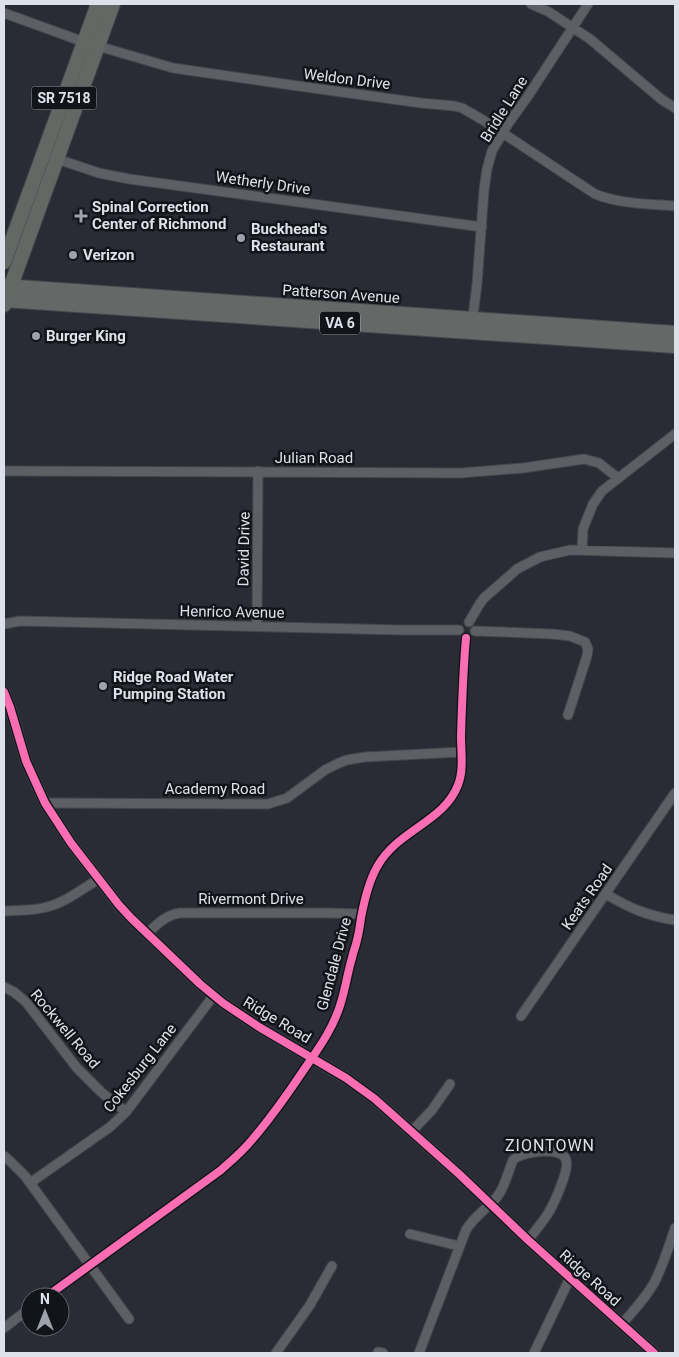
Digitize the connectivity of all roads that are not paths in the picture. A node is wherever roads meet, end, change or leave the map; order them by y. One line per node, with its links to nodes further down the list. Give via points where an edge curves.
1 (98, 4): 7 (highway, SR 7518)
2 (113, 4): 7 (highway, SR 7518)
3 (531, 4): 6 (street)
4 (588, 4): 6 (street, Bridle Lane)
5 (4, 14): 7 (street, Weldon Drive)
6 (572, 27): 8 (street); 9 (street, Bridle Lane)
7 (91, 44): 9 (street, Weldon Drive, via 173,68 454,106); 10 (highway, SR 7518)
8 (675, 108)
9 (503, 132): 11 (street, Weldon Drive, via 595,194); 12 (street, Bridle Lane, via 492,151 487,169)
10 (50, 156): 12 (street, Wetherly Drive, via 99,173 129,179); 13 (highway, SR 7518); 14 (highway, SR 7518)
11 (672, 206)
12 (482, 227): 15 (street, Bridle Lane)
13 (4, 262)
14 (5, 296): 15 (main road, Patterson Avenue / VA 6)
15 (472, 325): 16 (main road, Patterson Avenue / VA 6); 17 (main road, Patterson Avenue / VA 6)
16 (675, 333)
17 (675, 346)
18 (675, 434): 21 (street)
19 (4, 471): 20 (street, Julian Road)
20 (258, 472): 21 (street, Julian Road, via 461,473 584,459 599,463); 26 (street, David Drive)
21 (618, 478): 22 (street, via 602,491 593,504 582,533)
22 (582, 550): 23 (street); 24 (street, via 540,557 517,569 484,598)
23 (675, 553)
24 (469, 622): 27 (street, via 462,623); 28 (street)
25 (4, 624): 26 (street, Henrico Avenue, via 20,621)
26 (257, 626): 27 (street, Henrico Avenue)
27 (459, 630): 29 (street, via 460,635)
28 (475, 631): 29 (street); 31 (street, via 552,634 580,639 587,644 587,656)
29 (466, 638): 32 (street, Glendale Drive)
30 (4, 692): 34 (street, Ridge Road, via 26,761)
31 (568, 715)
32 (461, 752): 34 (street, Academy Road, via 347,760 325,770 287,798 268,804); 38 (street, Glendale Drive, via 461,775 451,798 439,812 385,854 372,877)
33 (675, 793): 36 (street, Keats Road)
34 (46, 803): 35 (street, Ridge Road)
35 (99, 879): 37 (street, via 48,907); 40 (street, Ridge Road)
36 (606, 894): 39 (street, via 641,912); 43 (street, Keats Road)
37 (4, 910)
38 (361, 914): 40 (street, Rivermont Drive, via 180,913 163,919); 44 (street, Glendale Drive, via 337,1014)
39 (675, 920)
40 (147, 934): 42 (street, Ridge Road)
41 (4, 987): 46 (street, Rockwell Road, via 26,1002 77,1068)
42 (214, 995): 44 (street, Ridge Road, via 241,1016); 46 (street, Cokesburg Lane)
43 (521, 1016)
44 (312, 1058): 47 (street, Ridge Road, via 362,1089); 55 (street, Glendale Drive, via 266,1122 239,1153)
45 (450, 1084): 47 (street)
46 (126, 1112): 49 (street, Cokesburg Lane, via 110,1127)
47 (412, 1131): 50 (street, Ridge Road)
48 (4, 1156): 49 (street)
49 (30, 1183): 55 (street)
50 (490, 1204): 53 (street, Ridge Road); 53 (street, via 500,1192 517,1156 541,1151 562,1155 567,1166 559,1192); 54 (street, via 469,1224)
51 (675, 1228): 61 (street, via 653,1285)
52 (410, 1234): 54 (street)
53 (528, 1240): 57 (street, Ridge Road)
54 (459, 1246): 64 (street)
55 (89, 1266): 58 (street, Glendale Drive); 60 (street)
56 (332, 1266): 63 (street, via 310,1305)
57 (570, 1278): 61 (street, Ridge Road); 65 (street)
58 (60, 1287)
59 (20, 1316): 62 (street)
60 (128, 1319)
61 (622, 1324): 66 (street, Ridge Road)
62 (4, 1328)
63 (276, 1353)
64 (419, 1353)
65 (534, 1353)
66 (654, 1353)

